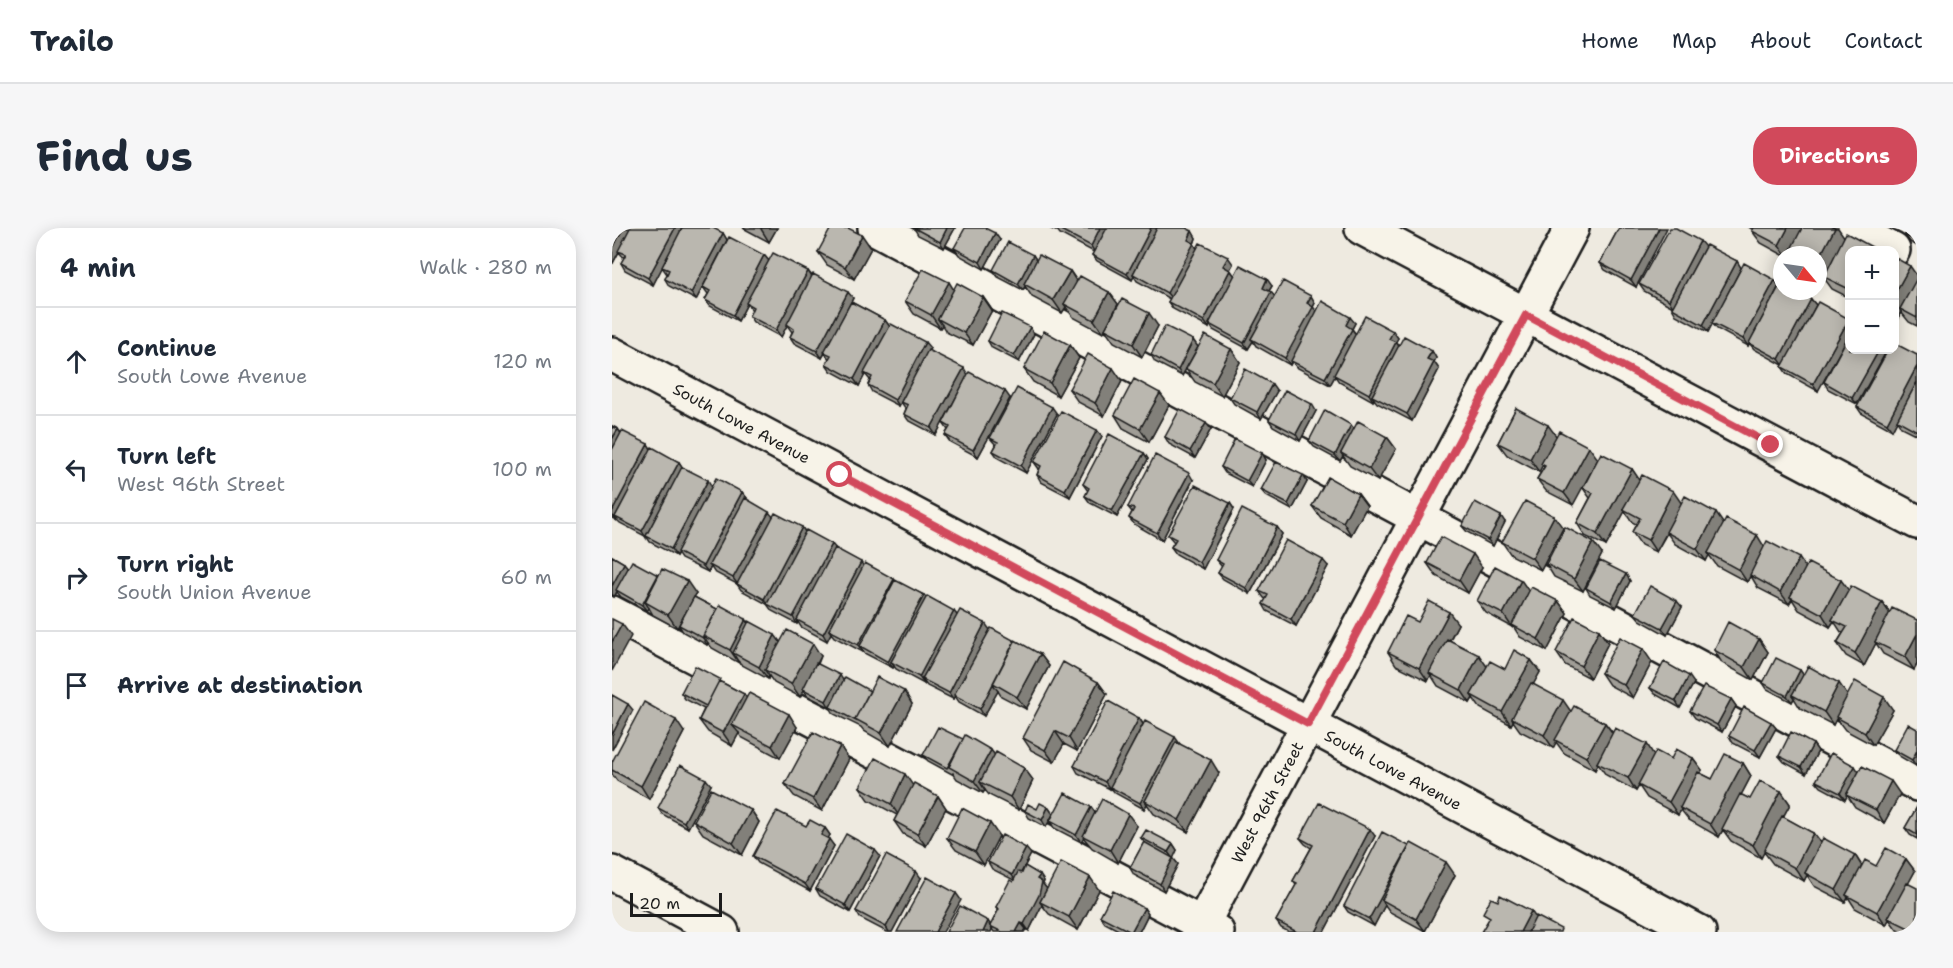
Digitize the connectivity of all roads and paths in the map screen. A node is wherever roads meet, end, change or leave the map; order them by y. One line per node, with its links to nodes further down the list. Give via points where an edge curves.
1 (875, 228): 10 (street)
2 (1362, 228): 8 (street)
3 (1572, 228): 8 (street, West 96th Street)
4 (1851, 228): 5 (street)
5 (1885, 246)
6 (1899, 254): 7 (street)
7 (1917, 263)
8 (1526, 315): 10 (street, West 96th Street); 11 (street)
9 (612, 354): 13 (street, South Lowe Avenue)
10 (1418, 517): 13 (street, West 96th Street); 14 (street)
11 (1917, 522)
12 (612, 613): 16 (street)
13 (1308, 724): 16 (street, West 96th Street); 18 (street, South Lowe Avenue)
14 (1917, 784)
15 (612, 873): 17 (street)
16 (1205, 929)
17 (722, 932)
18 (1699, 932)

